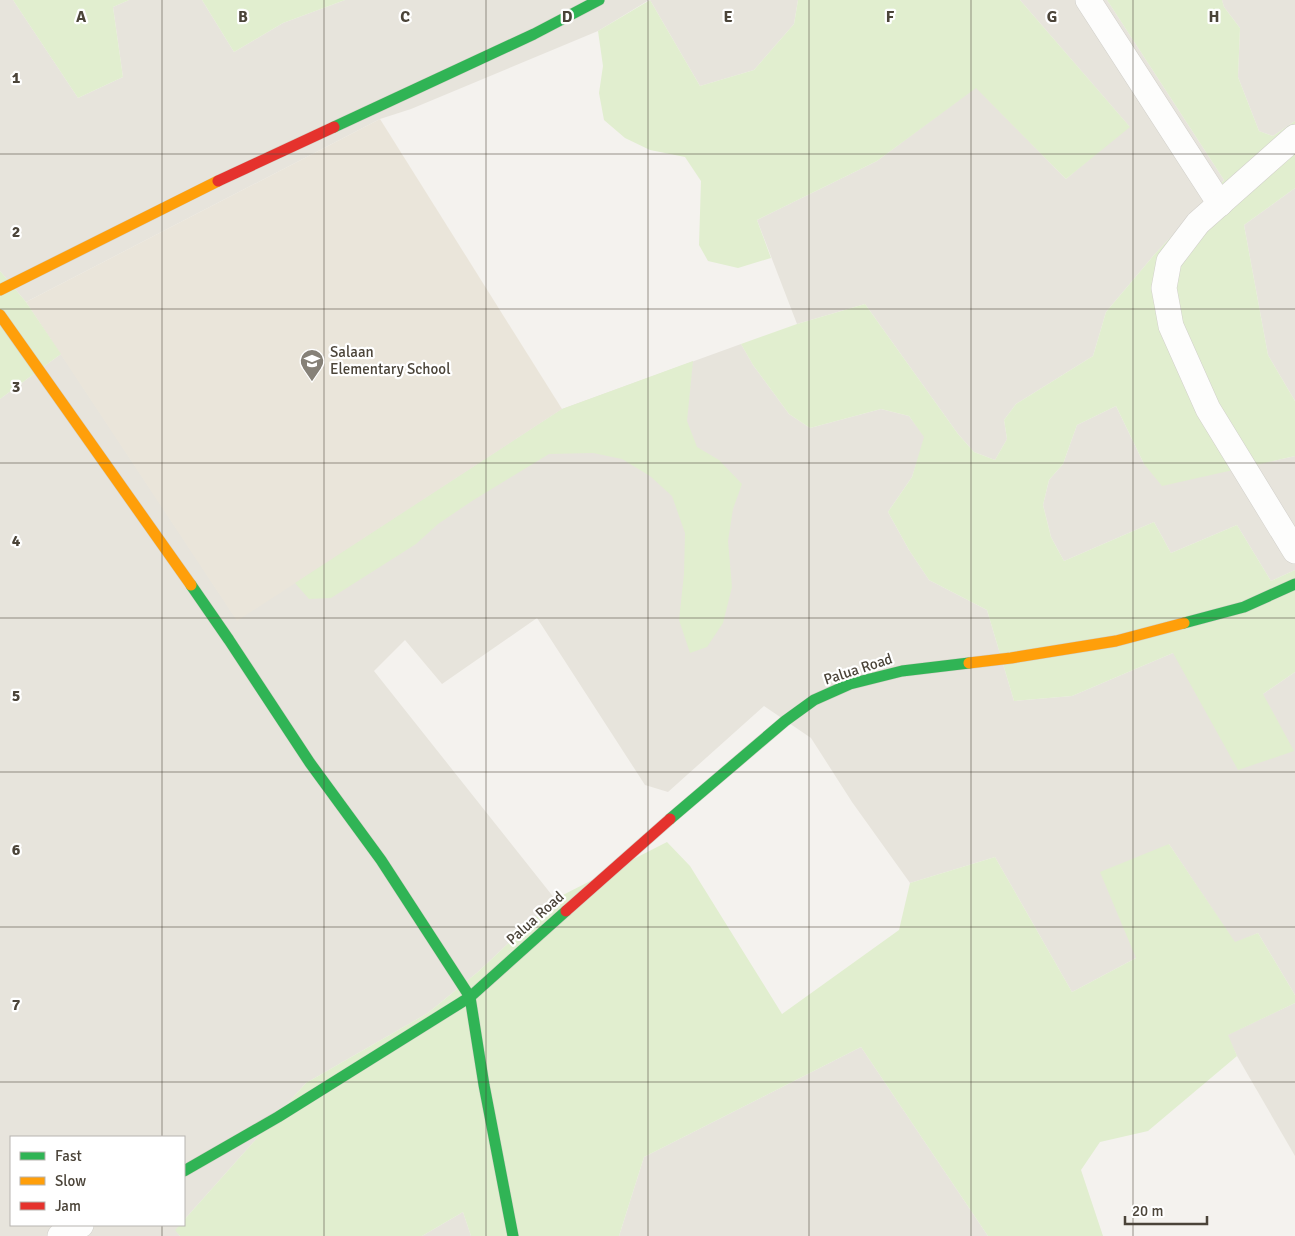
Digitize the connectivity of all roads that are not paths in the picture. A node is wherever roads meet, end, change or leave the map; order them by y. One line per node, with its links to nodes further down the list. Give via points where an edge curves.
1 (599, 0): 5 (street, via 534,34 196,192)
2 (1088, 0): 4 (street)
3 (1295, 137): 4 (street)
4 (1220, 204): 7 (street, via 1198,223 1169,261 1164,288 1171,326 1208,409)
5 (0, 290)
6 (0, 315): 9 (street, via 229,640 310,763 381,860)
7 (1295, 551)
8 (1295, 584): 9 (street, Palua Road, via 1244,607 1116,641 902,671 850,684 814,700 628,855)
9 (470, 997): 10 (street, Palua Road, via 278,1117); 13 (street)
10 (185, 1170)
11 (79, 1226): 12 (street)
12 (60, 1236)
13 (513, 1236)

